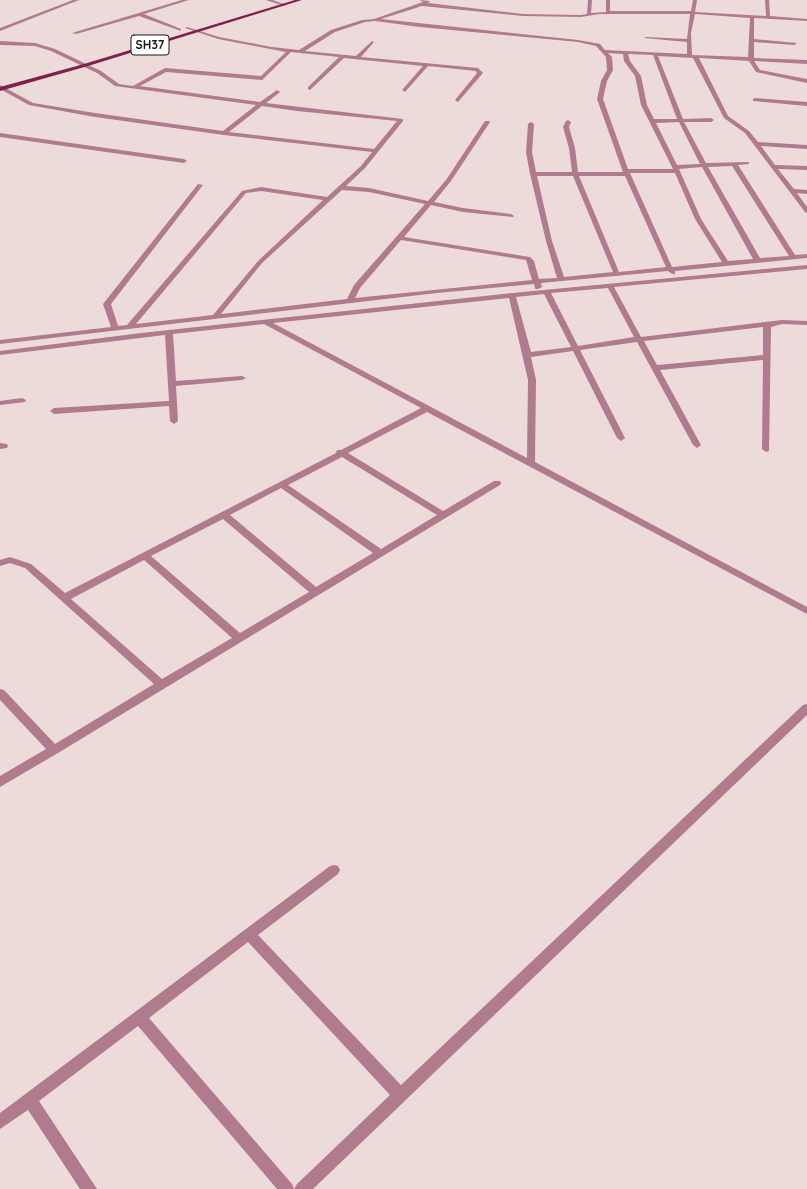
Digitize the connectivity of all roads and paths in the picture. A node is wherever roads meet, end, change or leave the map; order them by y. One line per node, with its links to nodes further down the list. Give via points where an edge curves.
1 (76, 0): 21 (street)
2 (187, 0): 14 (street)
3 (268, 0): 10 (street)
4 (300, 0): 11 (main road, SH37)
5 (590, 0): 15 (street)
6 (608, 0): 12 (street)
7 (695, 0): 13 (street)
8 (767, 0): 17 (street)
9 (426, 1): 15 (street, via 523,15); 18 (street)
10 (274, 2): 11 (main road, SH37); 20 (main road, SH37)
11 (282, 2): 23 (main road, SH37)
12 (608, 13): 13 (street); 15 (street)
13 (693, 13): 16 (street); 27 (street)
14 (139, 14): 22 (street); 24 (street)
15 (589, 14)
16 (752, 17): 17 (street); 26 (street)
17 (768, 18): 19 (street)
18 (375, 20): 32 (street, via 578,41 598,45); 33 (street, via 333,31)
19 (807, 20)
20 (187, 28): 22 (main road, SH37); 23 (street)
21 (0, 30)
22 (179, 30): 40 (main road, SH37)
23 (197, 31): 31 (street, via 242,44); 43 (main road, SH37)
24 (74, 33)
25 (646, 38): 27 (street)
26 (751, 40): 30 (street); 39 (street)
27 (689, 41): 37 (street)
28 (372, 42): 38 (street)
29 (0, 43): 40 (street, via 35,45)
30 (794, 43)
31 (290, 51): 33 (street); 46 (street, via 262,78 165,70)
32 (603, 51): 34 (street); 72 (street, via 609,57 610,70 604,81 600,99)
33 (300, 52): 36 (street)
34 (625, 53): 35 (street); 56 (street, via 627,61 638,76 644,105)
35 (655, 54): 37 (street); 54 (street)
36 (343, 56): 38 (street); 47 (street)
37 (693, 56): 39 (street); 62 (street, via 726,117 744,129)
38 (357, 58): 42 (street)
39 (751, 60): 41 (street); 44 (street, via 760,73)
40 (79, 62): 43 (street); 45 (main road, SH37)
41 (807, 62)
42 (427, 64): 48 (street); 50 (street, via 472,69 480,73)
43 (86, 65): 45 (main road, SH37); 46 (street, via 117,85)
44 (807, 81)
45 (0, 87): 60 (street, via 31,104)
46 (133, 88): 52 (street)
47 (310, 88)
48 (405, 90)
49 (277, 92): 52 (street)
50 (458, 100)
51 (755, 100): 53 (street)
52 (261, 104): 60 (street); 64 (street, via 401,120)
53 (807, 104)
54 (681, 120): 55 (street); 56 (street); 68 (street)
55 (711, 120)
56 (652, 121): 71 (street)
57 (488, 122): 80 (street, via 448,181)
58 (568, 122): 74 (street, via 566,127)
59 (531, 124): 73 (street, via 529,152)
60 (224, 133): 64 (street)
61 (0, 135): 65 (street)
62 (756, 144): 63 (street); 69 (street)
63 (807, 147)
64 (376, 151): 76 (street)
65 (184, 161)
66 (734, 164): 67 (street); 68 (street); 85 (street)
67 (747, 164)
68 (704, 165): 71 (street); 86 (street)
69 (773, 166): 70 (street); 77 (street)
70 (807, 168)
71 (676, 169): 72 (street); 87 (street, via 698,218)
72 (626, 173): 74 (street); 89 (street)
73 (533, 174): 74 (street); 91 (street)
74 (575, 174): 90 (street)
75 (200, 185): 104 (street, via 107,304)
76 (340, 188): 79 (street); 80 (street, via 369,190)
77 (792, 191): 78 (street); 81 (street)
78 (807, 192)
79 (327, 199): 99 (street, via 260,262); 103 (street, via 261,189 244,192)
80 (430, 202): 82 (street, via 469,211); 83 (street)
81 (807, 212)
82 (511, 216)
83 (400, 238): 92 (street, via 521,256 531,261); 97 (street, via 357,287)
84 (807, 256): 85 (street)
85 (793, 257): 86 (street)
86 (757, 260): 87 (street)
87 (726, 263): 89 (street)
88 (807, 267): 93 (street)
89 (670, 268): 90 (street); 93 (street)
90 (617, 274): 91 (street)
91 (561, 279): 92 (street)
92 (537, 281): 95 (street); 97 (street)
93 (678, 281): 94 (street)
94 (610, 286): 95 (street); 106 (street)
95 (543, 293): 96 (street); 108 (street)
96 (512, 295): 100 (street, via 390,310); 110 (street)
97 (349, 302): 98 (street)
98 (251, 313): 99 (street); 100 (street)
99 (215, 317): 103 (street)
100 (265, 321): 105 (street); 118 (street)
101 (807, 323): 102 (street)
102 (769, 324): 106 (street); 111 (street)
103 (130, 326): 104 (street)
104 (115, 328): 107 (street)
105 (169, 333): 109 (street); 114 (street)
106 (640, 339): 108 (street); 112 (street)
107 (0, 342)
108 (575, 348): 110 (street); 121 (street)
109 (0, 353)
110 (528, 354): 125 (street, via 532,380)
111 (766, 357): 112 (street); 123 (street)
112 (656, 368): 122 (street)
113 (242, 378): 114 (street)
114 (172, 384): 117 (street)
115 (22, 400): 116 (street)
116 (0, 403)
117 (173, 403): 119 (street); 120 (street)
118 (428, 408): 124 (street); 125 (street)
119 (54, 411)
120 (174, 421)
121 (621, 438)
122 (697, 445)
123 (766, 450)
124 (340, 452): 127 (street); 129 (street)
125 (531, 464): 135 (street)
126 (498, 482): 129 (street)
127 (281, 484): 128 (street); 130 (street)
128 (223, 514): 131 (street); 133 (street)
129 (442, 515): 130 (street)
130 (380, 553): 133 (street)
131 (144, 555): 134 (street); 136 (street)
132 (0, 563): 134 (street, via 10,560 28,566)
133 (315, 592): 136 (street)
134 (64, 598): 137 (street)
135 (807, 612)
136 (239, 638): 137 (street)
137 (162, 685): 140 (street)
138 (0, 693): 140 (street)
139 (807, 708): 145 (street)
140 (54, 750): 141 (street)
141 (0, 782)
142 (334, 870): 143 (street)
143 (249, 934): 144 (street); 145 (street)
144 (139, 1017): 146 (street); 149 (street)
145 (400, 1096): 150 (street)
146 (30, 1100): 147 (street); 148 (street)
147 (0, 1122)
148 (89, 1189)
149 (287, 1189)
150 (302, 1189)

